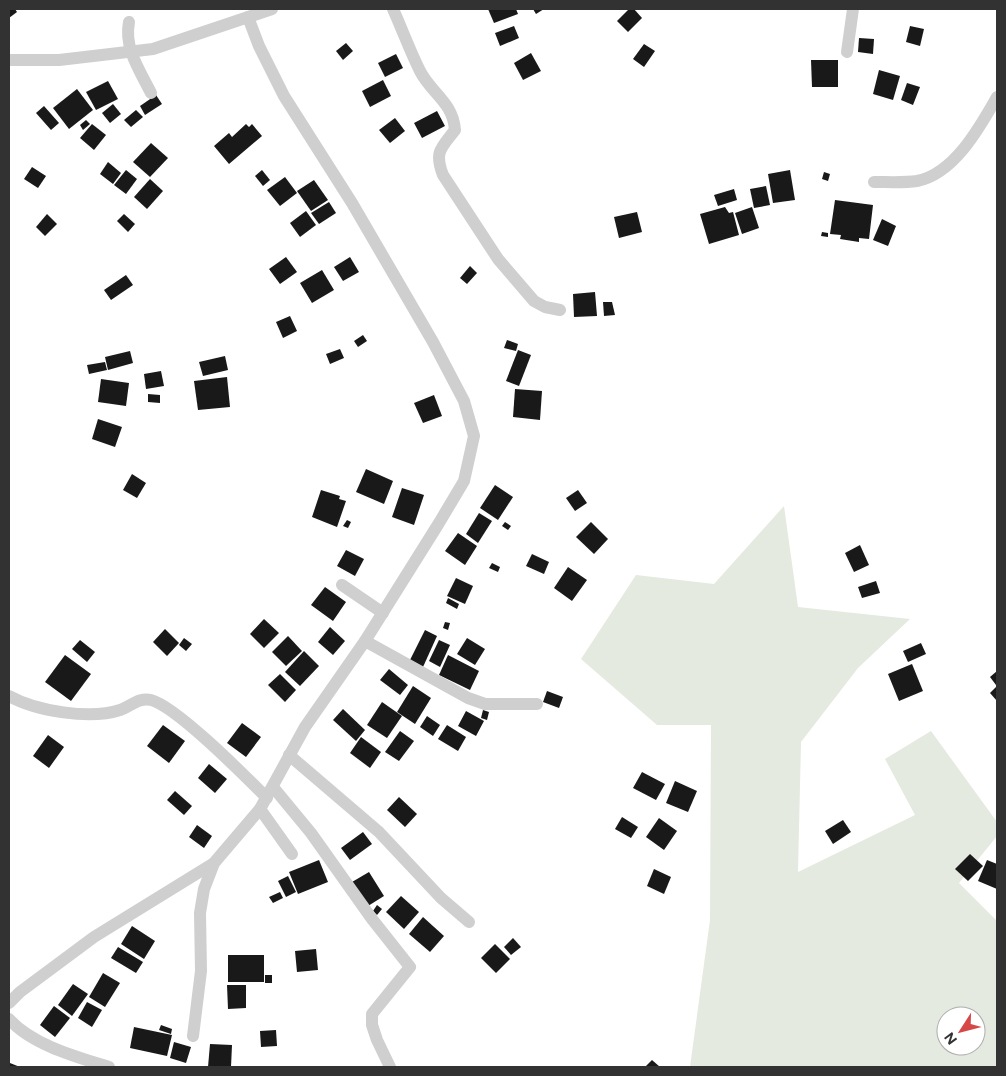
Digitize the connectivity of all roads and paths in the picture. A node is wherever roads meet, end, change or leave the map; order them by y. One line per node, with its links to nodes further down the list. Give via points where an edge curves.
1 (272, 9): 4 (street)
2 (394, 9): 12 (street, via 420,71 444,99 454,121 455,130 438,152 443,175 498,259 534,301)
3 (853, 9): 7 (street)
4 (255, 13): 6 (street, via 153,49); 14 (street, via 259,46 284,96 352,203 433,342 464,401 474,436 464,481)
5 (130, 22): 6 (street, via 127,34)
6 (130, 52): 8 (street, via 59,60); 9 (street)
7 (846, 52)
8 (9, 60)
9 (151, 92)
10 (997, 97): 11 (street, via 977,133 959,154 931,176 916,181)
11 (874, 182)
12 (560, 310)
13 (342, 585): 14 (street)
14 (383, 613): 15 (street)
15 (365, 641): 17 (street, via 476,701 485,704); 18 (street)
16 (9, 696): 19 (street, via 53,710 96,715 119,710 143,699 153,701)
17 (537, 704)
18 (288, 755): 19 (street); 23 (street, via 379,832 441,898)
19 (270, 792): 20 (street); 28 (street, via 311,833 410,967 372,1014 377,1040)
20 (260, 809): 21 (street); 22 (street)
21 (292, 854)
22 (214, 863): 24 (street, via 94,938); 26 (street, via 204,889 200,913 202,971)
23 (469, 922)
24 (9, 1003)
25 (9, 1019): 27 (street, via 40,1042)
26 (193, 1036)
27 (109, 1067)
28 (390, 1067)

